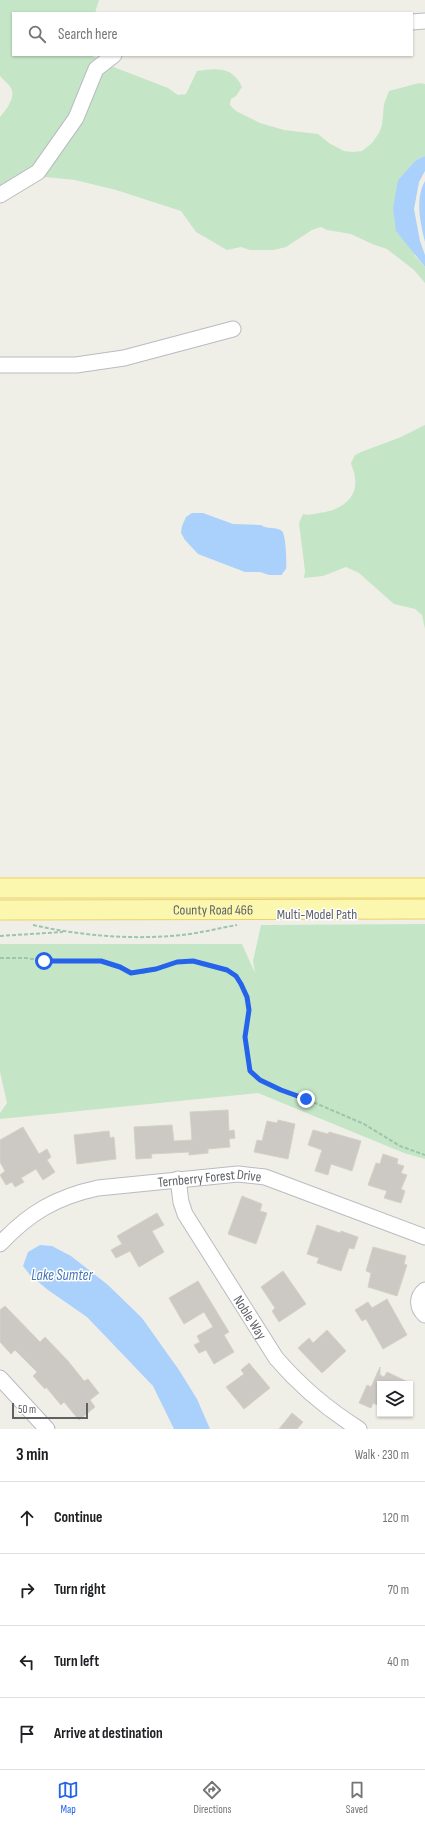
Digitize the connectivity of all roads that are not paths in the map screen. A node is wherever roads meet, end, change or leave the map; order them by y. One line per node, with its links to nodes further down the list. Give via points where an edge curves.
1 (425, 21): 2 (street)
2 (413, 22)
3 (113, 56): 4 (street, via 96,69 76,118 38,172)
4 (0, 194)
5 (233, 329): 6 (street, via 124,358 76,364)
6 (0, 365)
7 (0, 888): 8 (main road, County Road 466)
8 (425, 888)
9 (425, 909): 10 (main road, County Road 466)
10 (0, 910)
11 (178, 1179): 12 (street, Ternberry Forest Drive, via 238,1174 266,1177); 13 (street, Ternberry Forest Drive, via 98,1188 62,1197 30,1216); 18 (street, Noble Way, via 185,1214 276,1358 317,1399)
12 (425, 1237)
13 (0, 1244)
14 (425, 1290): 15 (street, via 419,1301 420,1310)
15 (425, 1315)
16 (0, 1378): 17 (street)
17 (47, 1429)
18 (359, 1429)

